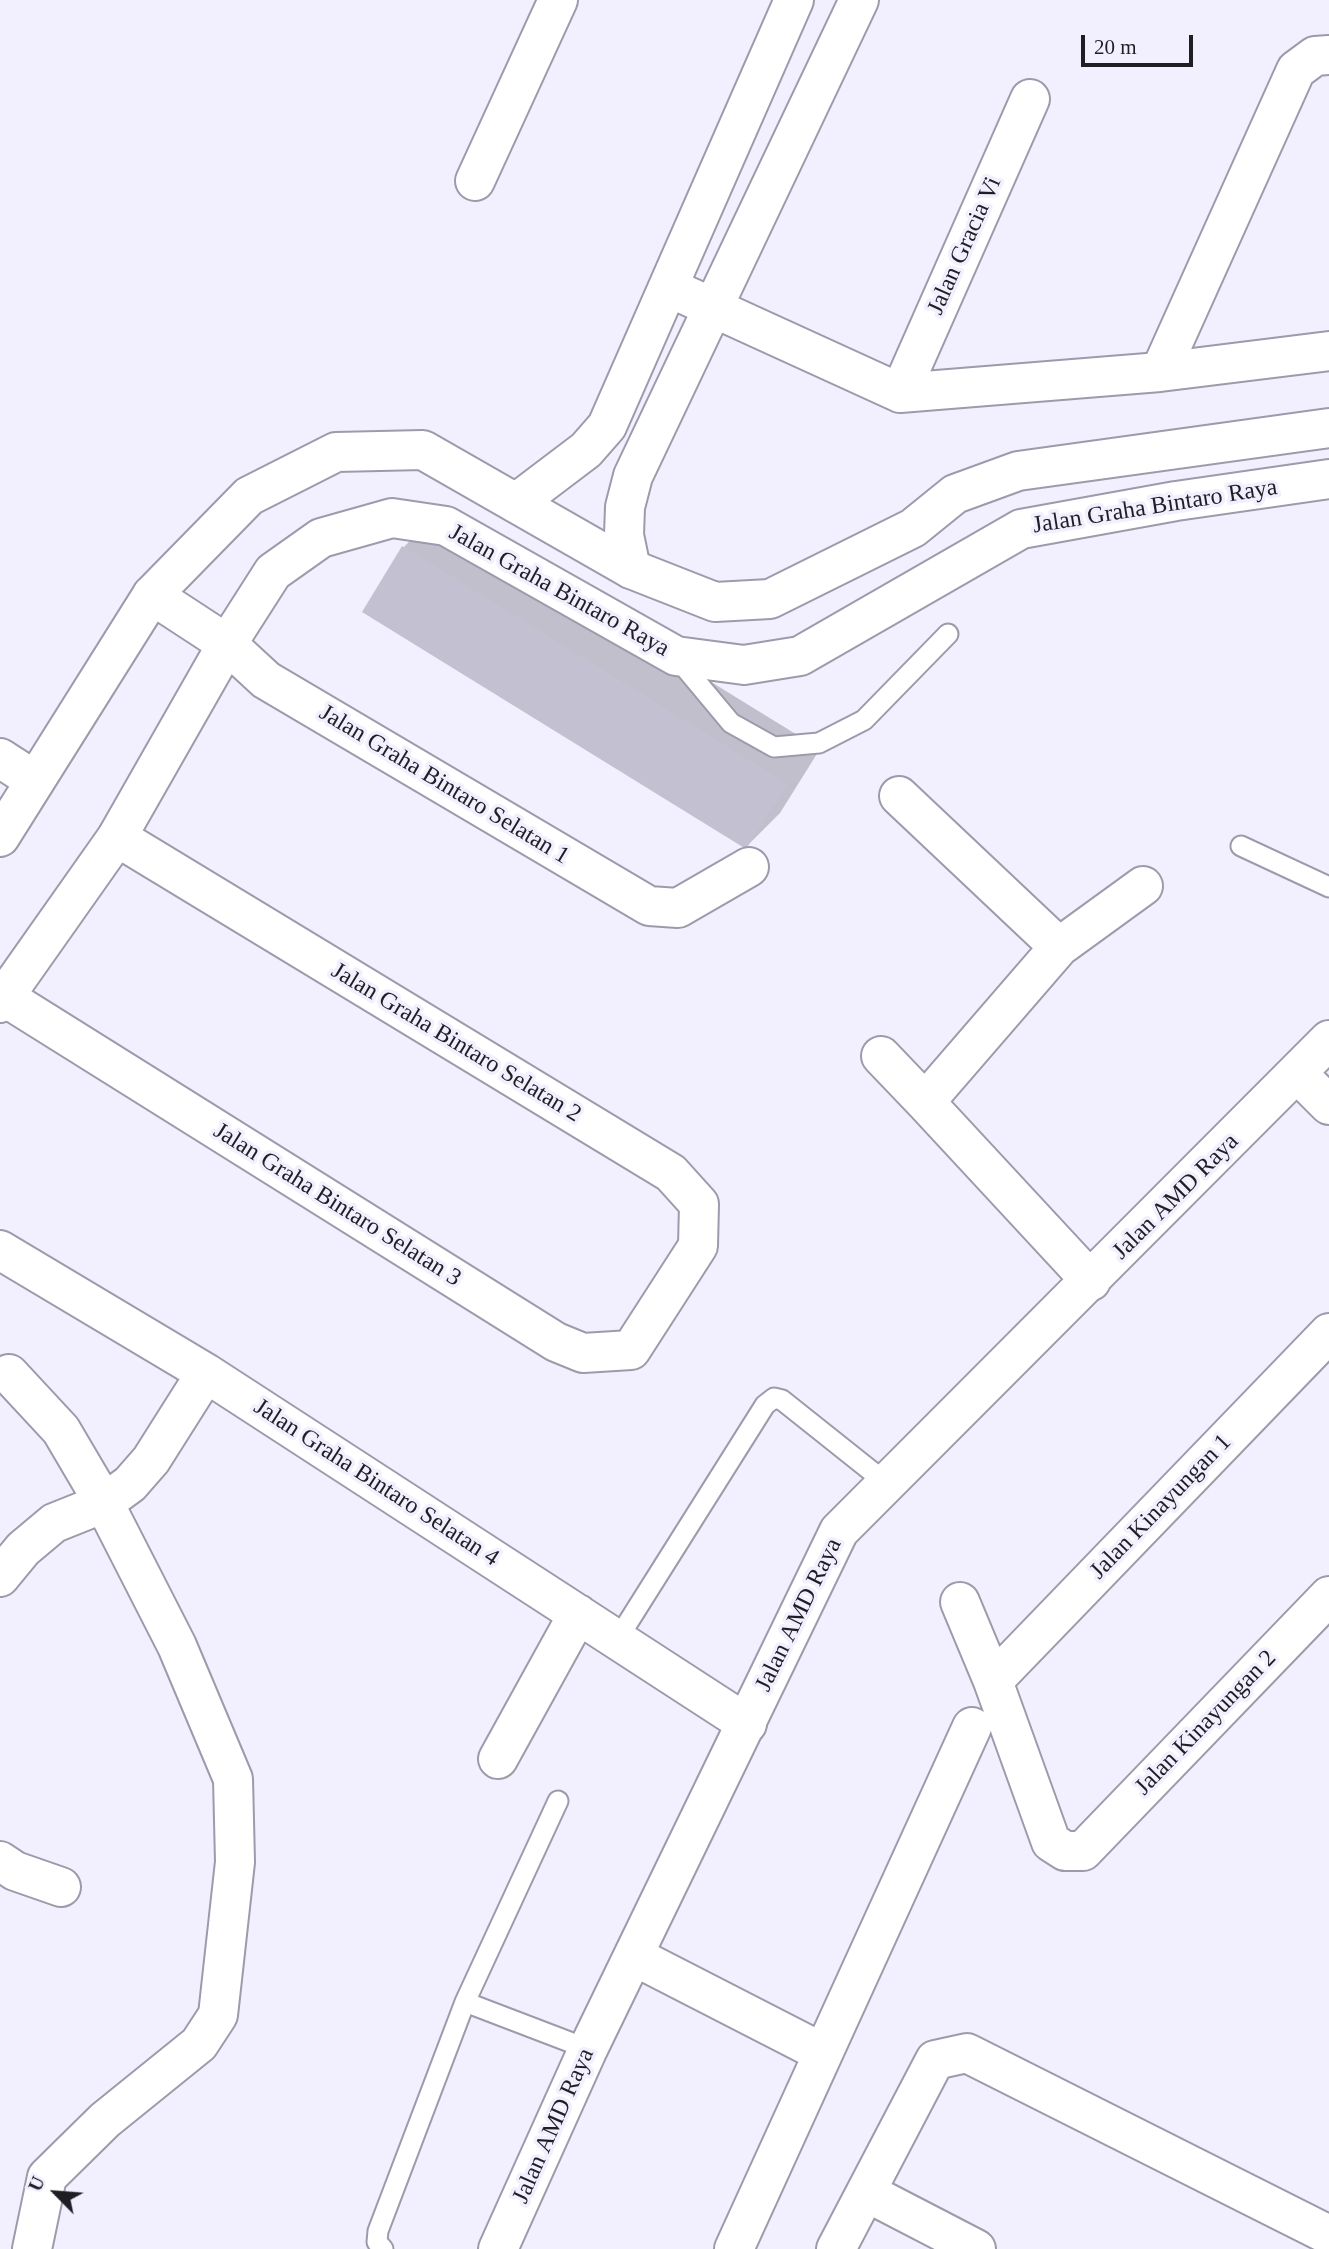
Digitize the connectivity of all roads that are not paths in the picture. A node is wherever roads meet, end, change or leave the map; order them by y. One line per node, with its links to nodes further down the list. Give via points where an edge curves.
1 (558, 0): 6 (street)
2 (794, 0): 7 (street)
3 (859, 0): 8 (street)
4 (1329, 55): 10 (street, via 1315,56 1296,70)
5 (1030, 99): 11 (street, Jalan Gracia Vi)
6 (475, 181)
7 (670, 288): 8 (street); 12 (street)
8 (712, 307): 11 (street); 14 (street)
9 (1329, 351): 10 (street)
10 (1160, 372): 11 (street)
11 (900, 394)
12 (607, 426): 14 (street); 18 (street, via 586,450)
13 (1329, 428): 15 (street)
14 (647, 448): 19 (street, via 625,507 624,535)
15 (1163, 453): 17 (street); 19 (street, via 1018,471 955,494 913,528 770,599 715,602)
16 (1329, 479): 17 (street, Jalan Graha Bintaro Raya)
17 (1176, 501): 23 (street, Jalan Graha Bintaro Raya, via 1021,528 800,656 744,665)
18 (516, 503): 19 (street); 20 (street, via 423,450 336,452 249,496)
19 (631, 569)
20 (152, 595): 22 (street, Jalan Graha Bintaro Selatan 1); 25 (street)
21 (948, 634): 23 (lane, via 864,720 820,743 774,747 730,723)
22 (227, 645): 23 (street, Jalan Graha Bintaro Raya, via 273,572 321,538 392,518 446,526); 28 (street, Jalan Graha Bintaro Raya); 30 (street, Jalan Graha Bintaro Selatan 1, via 266,680 649,906 678,908)
23 (676, 656)
24 (0, 758): 25 (street)
25 (34, 780): 27 (street)
26 (899, 796): 33 (street)
27 (0, 837)
28 (117, 837): 34 (street, Jalan Graha Bintaro Raya); 42 (street, Jalan Graha Bintaro Selatan 2, via 671,1173 699,1204 698,1246)
29 (1241, 846): 32 (lane)
30 (750, 867)
31 (1143, 886): 33 (street)
32 (1329, 887)
33 (1059, 947): 38 (street)
34 (1, 998): 42 (street, Jalan Graha Bintaro Selatan 3, via 556,1342 583,1353 631,1350)
35 (1329, 1040): 37 (street, Jalan AMD Raya)
36 (881, 1056): 38 (street)
37 (1298, 1074): 39 (street); 41 (street, Jalan AMD Raya)
38 (925, 1102): 41 (street)
39 (1329, 1105)
40 (0, 1250): 44 (street, Jalan Graha Bintaro Selatan 4)
41 (1091, 1282): 46 (street, Jalan AMD Raya)
42 (665, 1297)
43 (1329, 1333): 53 (street, Jalan Kinayungan 1)
44 (206, 1373): 47 (street, via 151,1460 130,1484); 51 (street, Jalan Graha Bintaro Selatan 4)
45 (9, 1374): 47 (street, via 61,1430)
46 (885, 1482): 52 (lane, via 774,1398 765,1405); 54 (street, Jalan AMD Raya, via 839,1531)
47 (104, 1503): 48 (street, via 54,1523 23,1549); 67 (street, via 177,1646 233,1779 235,1862 218,2015 198,2044 106,2120 47,2177)
48 (0, 1577)
49 (1329, 1596): 53 (street, Jalan Kinayungan 2, via 1083,1851 1065,1851 1051,1842)
50 (960, 1602): 53 (street)
51 (578, 1614): 52 (street, Jalan Graha Bintaro Selatan 4); 56 (street)
52 (617, 1640): 54 (street, Jalan Graha Bintaro Selatan 4)
53 (993, 1681)
54 (747, 1724): 60 (street, Jalan AMD Raya)
55 (972, 1727): 63 (street)
56 (498, 1759)
57 (558, 1801): 61 (lane)
58 (0, 1861): 59 (street)
59 (61, 1887)
60 (634, 1956): 62 (street, Jalan AMD Raya); 63 (street)
61 (465, 2002): 62 (lane); 68 (lane, via 378,2231 377,2242)
62 (588, 2049): 66 (street, Jalan AMD Raya)
63 (821, 2052): 69 (street)
64 (866, 2192): 65 (street, via 935,2060 967,2053); 70 (street); 71 (street)
65 (1329, 2235)
66 (505, 2246)
67 (32, 2249)
68 (383, 2249)
69 (734, 2249)
70 (836, 2249)
71 (976, 2249)

